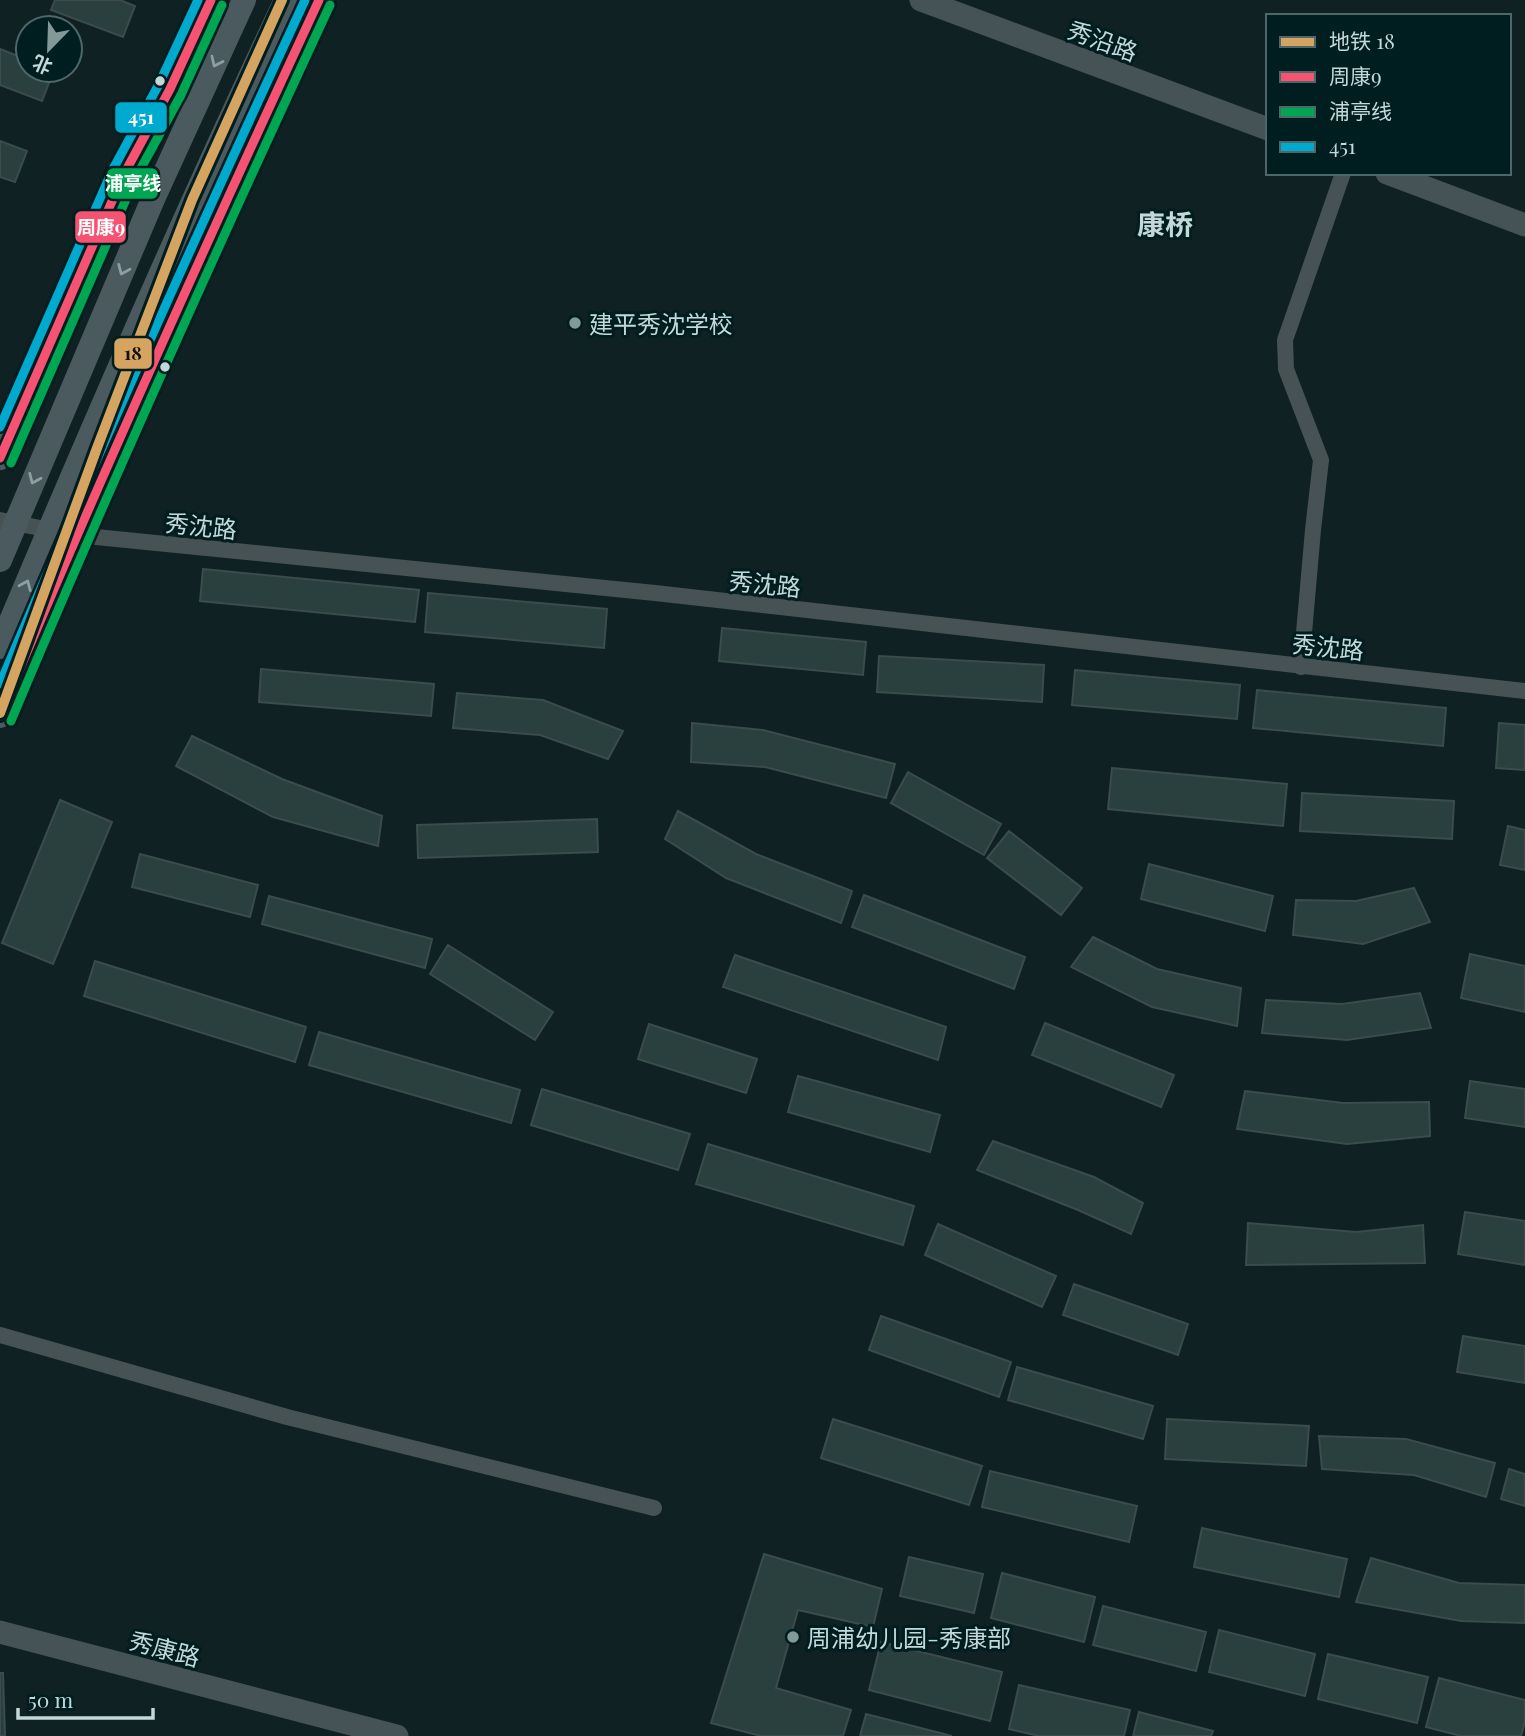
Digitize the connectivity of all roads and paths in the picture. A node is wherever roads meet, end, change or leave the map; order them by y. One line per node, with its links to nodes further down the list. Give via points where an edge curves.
1 (211, 0): 10 (main road, via 170,89 122,176)
2 (244, 0): 13 (main road, one-way to 13, bridge, via 153,199)
3 (286, 0): 14 (main road, one-way to 3, bridge)
4 (319, 0): 12 (main road)
5 (921, 0): 6 (main road, 秀沿路)
6 (1266, 128)
7 (1342, 175): 15 (street, via 1285,340 1286,369 1321,460)
8 (1392, 175): 9 (main road)
9 (1525, 225)
10 (0, 458)
11 (0, 520): 12 (street, 秀沈路)
12 (76, 535): 15 (street, 秀沈路, via 655,593); 17 (main road)
13 (0, 560)
14 (0, 648)
15 (1302, 666): 16 (street, 秀沈路)
16 (1525, 691)
17 (0, 716)
18 (0, 1335): 19 (street, via 287,1417)
19 (654, 1508)
20 (0, 1632): 21 (main road, 秀康路)
21 (397, 1736)

